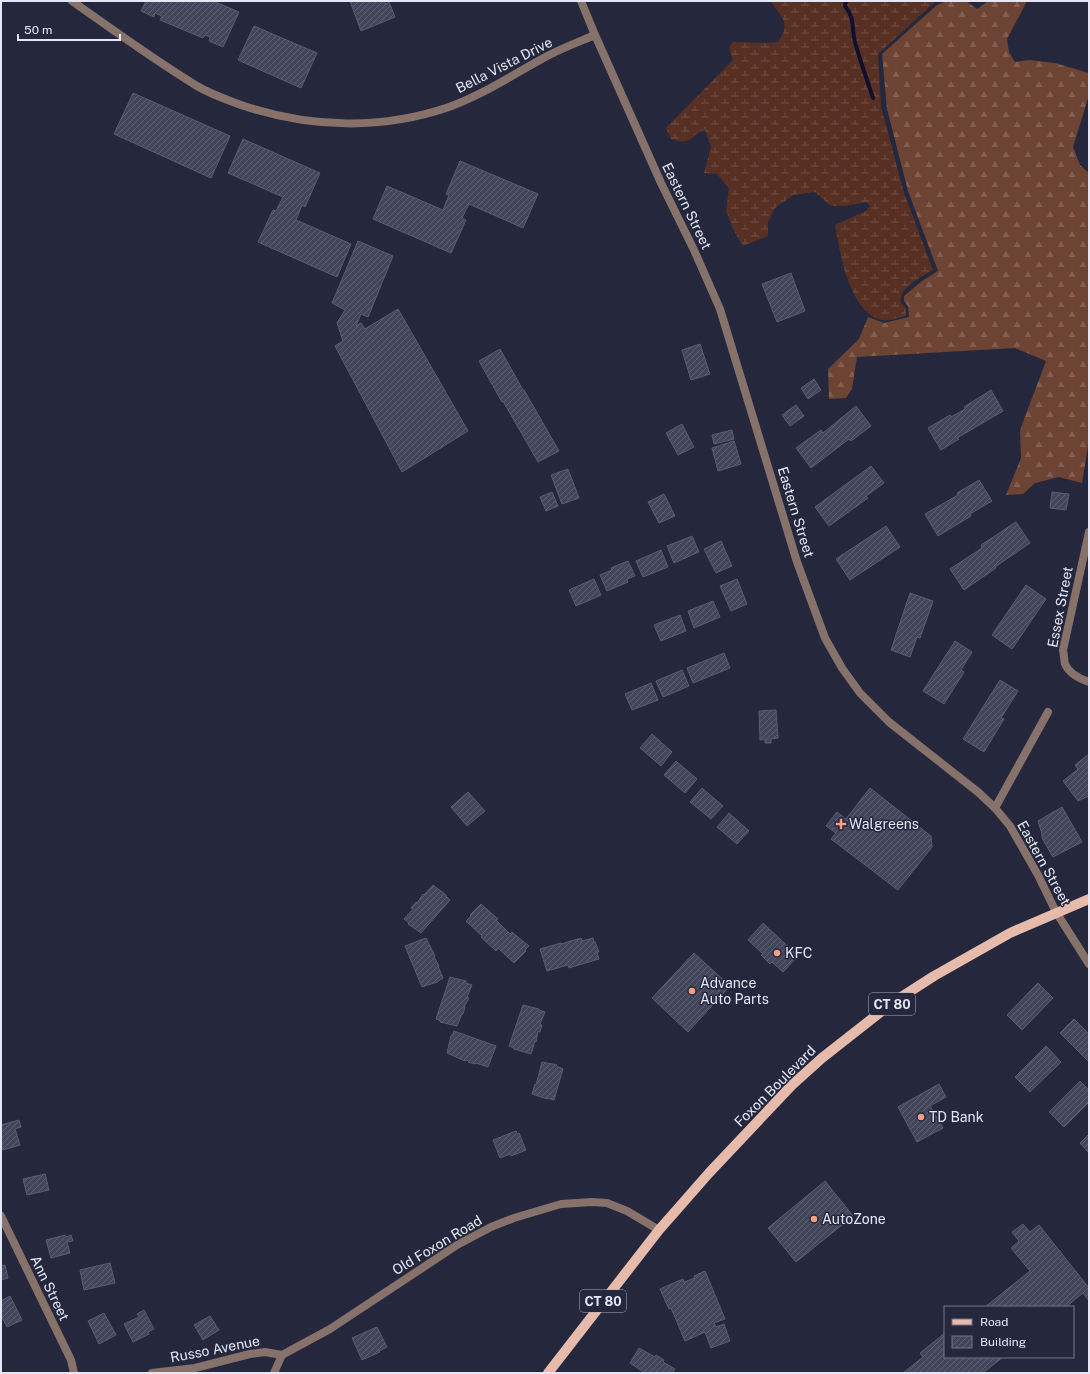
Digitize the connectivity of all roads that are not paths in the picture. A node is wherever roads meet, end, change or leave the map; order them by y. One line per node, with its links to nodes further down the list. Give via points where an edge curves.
1 (72, 1): 3 (street, Bella Vista Drive, via 198,86 222,98 285,118 332,123 383,122 448,107 486,92 541,60)
2 (581, 1): 3 (street, Eastern Street)
3 (595, 35): 7 (street, Eastern Street, via 720,309 797,562 825,638 860,693 889,722)
4 (1089, 532): 5 (street, Essex Street, via 1063,650 1065,664 1071,672)
5 (1085, 681)
6 (1048, 712): 7 (street)
7 (995, 808): 9 (street, Eastern Street, via 1010,826)
8 (1089, 899): 9 (main road, Foxon Boulevard / CT 80)
9 (1056, 912): 10 (street, Eastern Street); 12 (main road, Foxon Boulevard / CT 80, via 1010,933 934,976 892,1003 853,1033 792,1085)
10 (1089, 964)
11 (1, 1216): 14 (street, Ann Street, via 71,1360)
12 (659, 1230): 13 (street, Old Foxon Road, via 627,1211 607,1203 562,1204 514,1218 457,1245 330,1329); 17 (main road, Foxon Boulevard / CT 80)
13 (282, 1355): 15 (street, Russo Avenue, via 265,1352 195,1368); 16 (street)
14 (74, 1373)
15 (152, 1373)
16 (274, 1373)
17 (548, 1373)

